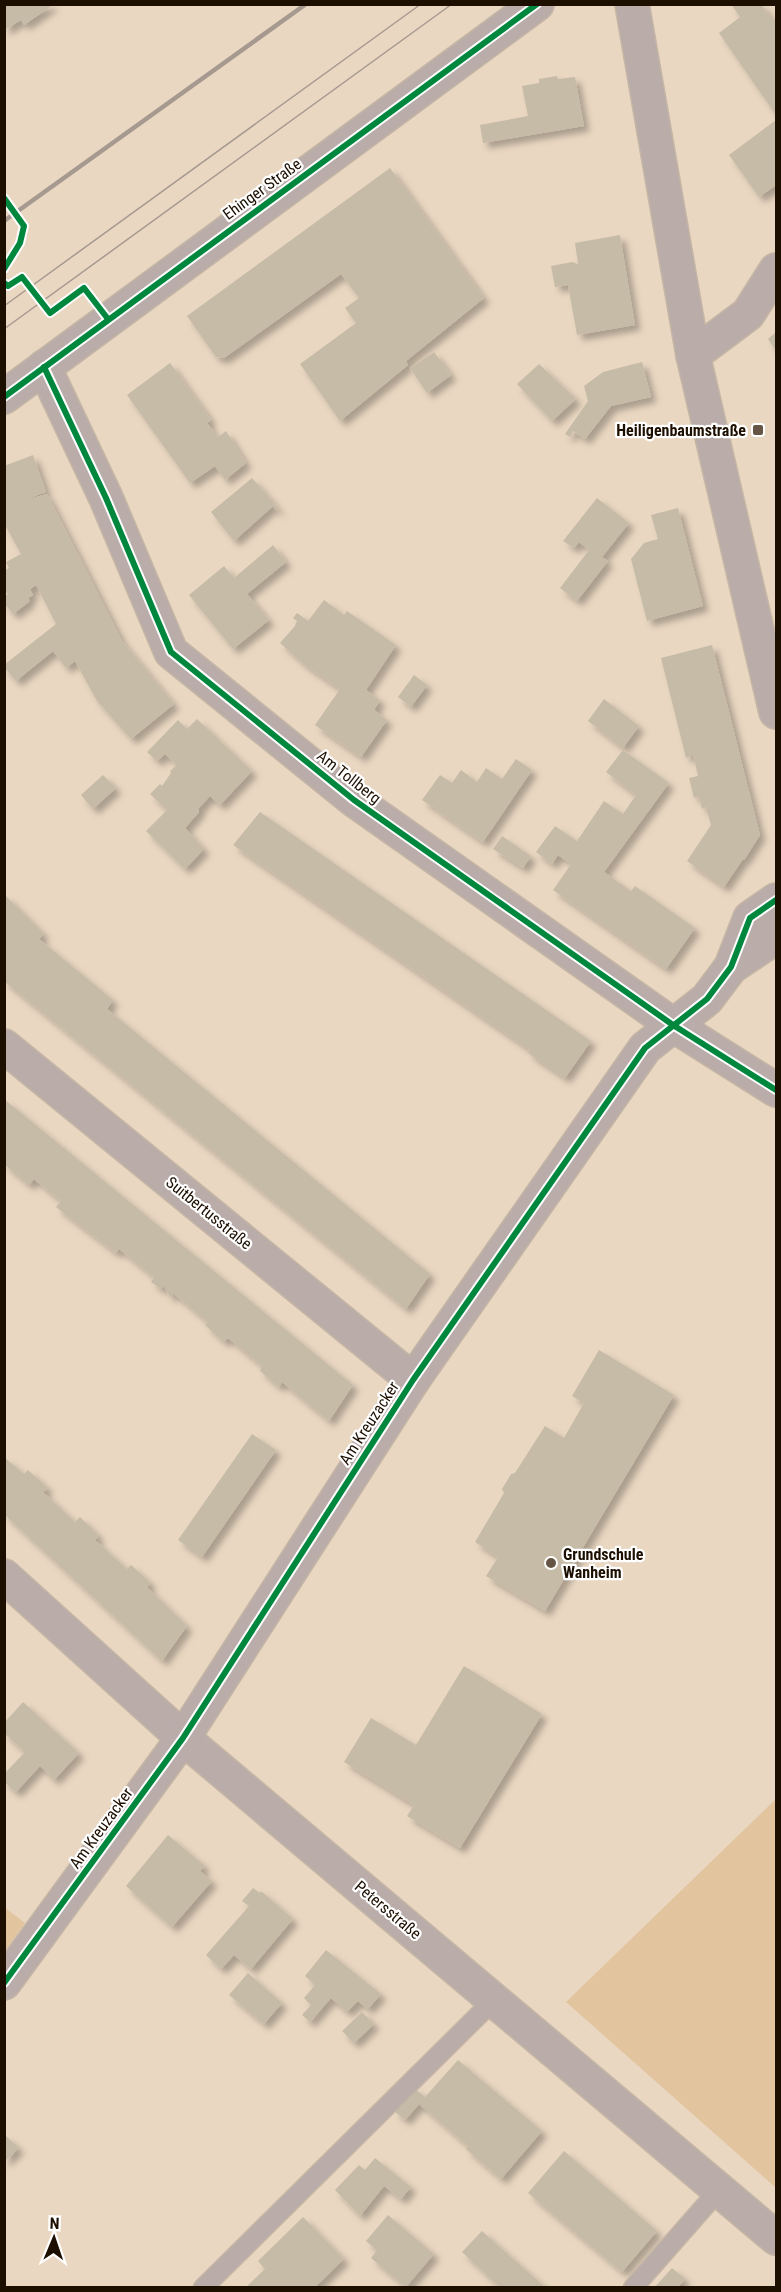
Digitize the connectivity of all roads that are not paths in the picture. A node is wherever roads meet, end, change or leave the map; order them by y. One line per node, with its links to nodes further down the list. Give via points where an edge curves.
1 (537, 4): 5 (street, Ehinger Straße)
2 (632, 4): 4 (street)
3 (777, 270): 4 (street, via 748,314)
4 (693, 355): 7 (street)
5 (44, 367): 6 (street, Ehinger Straße); 11 (street, Am Tollberg, via 106,498 171,652 354,800)
6 (4, 397)
7 (777, 712)
8 (777, 900): 10 (street, Am Kreuzacker, via 750,918)
9 (777, 937): 10 (street, Am Kreuzacker)
10 (731, 967): 11 (street, Am Kreuzacker, via 706,999)
11 (673, 1025): 13 (street, Am Tollberg); 14 (street, Am Kreuzacker, via 645,1048)
12 (4, 1046): 14 (street, Suitbertusstraße)
13 (777, 1090)
14 (412, 1380): 16 (street, Am Kreuzacker)
15 (4, 1576): 16 (street, Petersstraße)
16 (183, 1738): 17 (street, Am Kreuzacker); 18 (street, Petersstraße)
17 (4, 1983)
18 (494, 2000): 19 (street, Petersstraße); 21 (lane)
19 (719, 2190): 20 (street, Petersstraße); 22 (lane)
20 (777, 2238)
21 (203, 2288)
22 (633, 2288)

